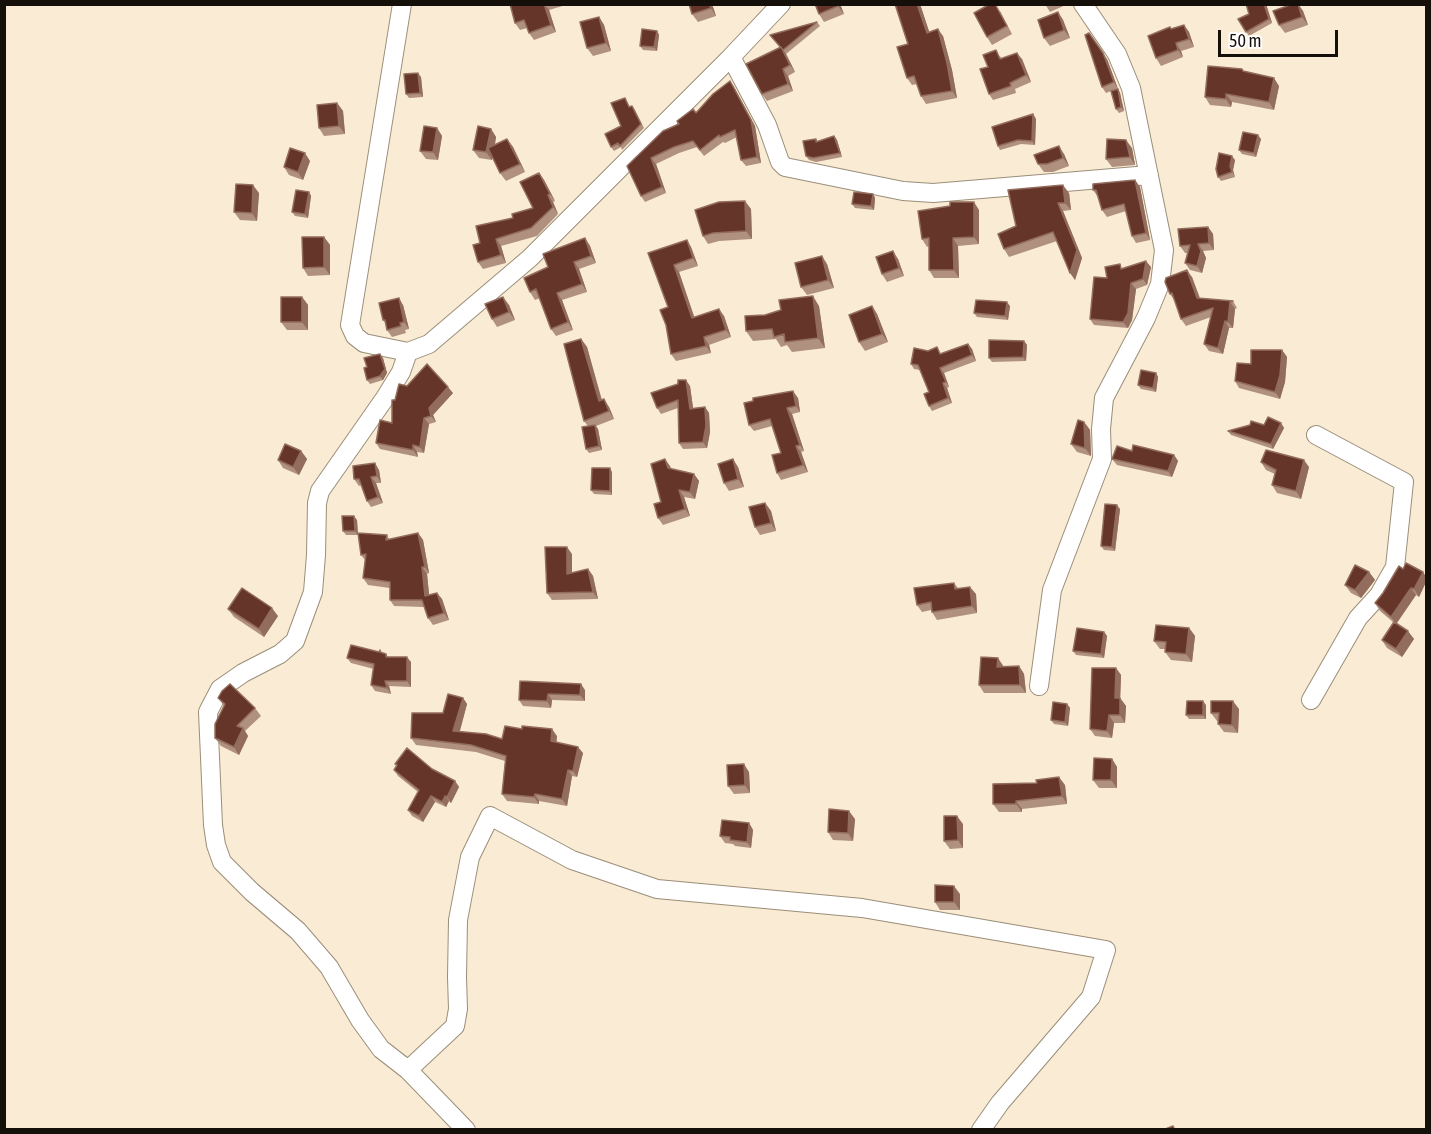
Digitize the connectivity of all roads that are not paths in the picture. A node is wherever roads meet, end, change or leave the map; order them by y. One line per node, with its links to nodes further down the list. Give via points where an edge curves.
1 (402, 4): 6 (street, via 350,325 364,343)
2 (781, 4): 4 (street)
3 (1083, 4): 5 (street, via 1121,62 1131,88)
4 (731, 57): 5 (street, via 785,167 903,191 933,193); 6 (street, via 530,258 429,344)
5 (1149, 175): 8 (street, via 1164,250 1160,284 1104,398 1102,459 1052,590)
6 (408, 352): 10 (street, via 401,372 320,491 316,503 313,592 295,640 280,654 220,689 207,712 213,825 222,862 298,932 329,967 381,1049)
7 (1316, 435): 9 (street, via 1404,482 1395,567 1379,595 1358,618)
8 (1039, 686)
9 (1311, 700)
10 (408, 1070): 11 (street); 12 (street, via 455,1026 458,920 470,857 490,816 572,860 657,889 862,908 1107,950 1091,998)
11 (466, 1130)
12 (981, 1130)

